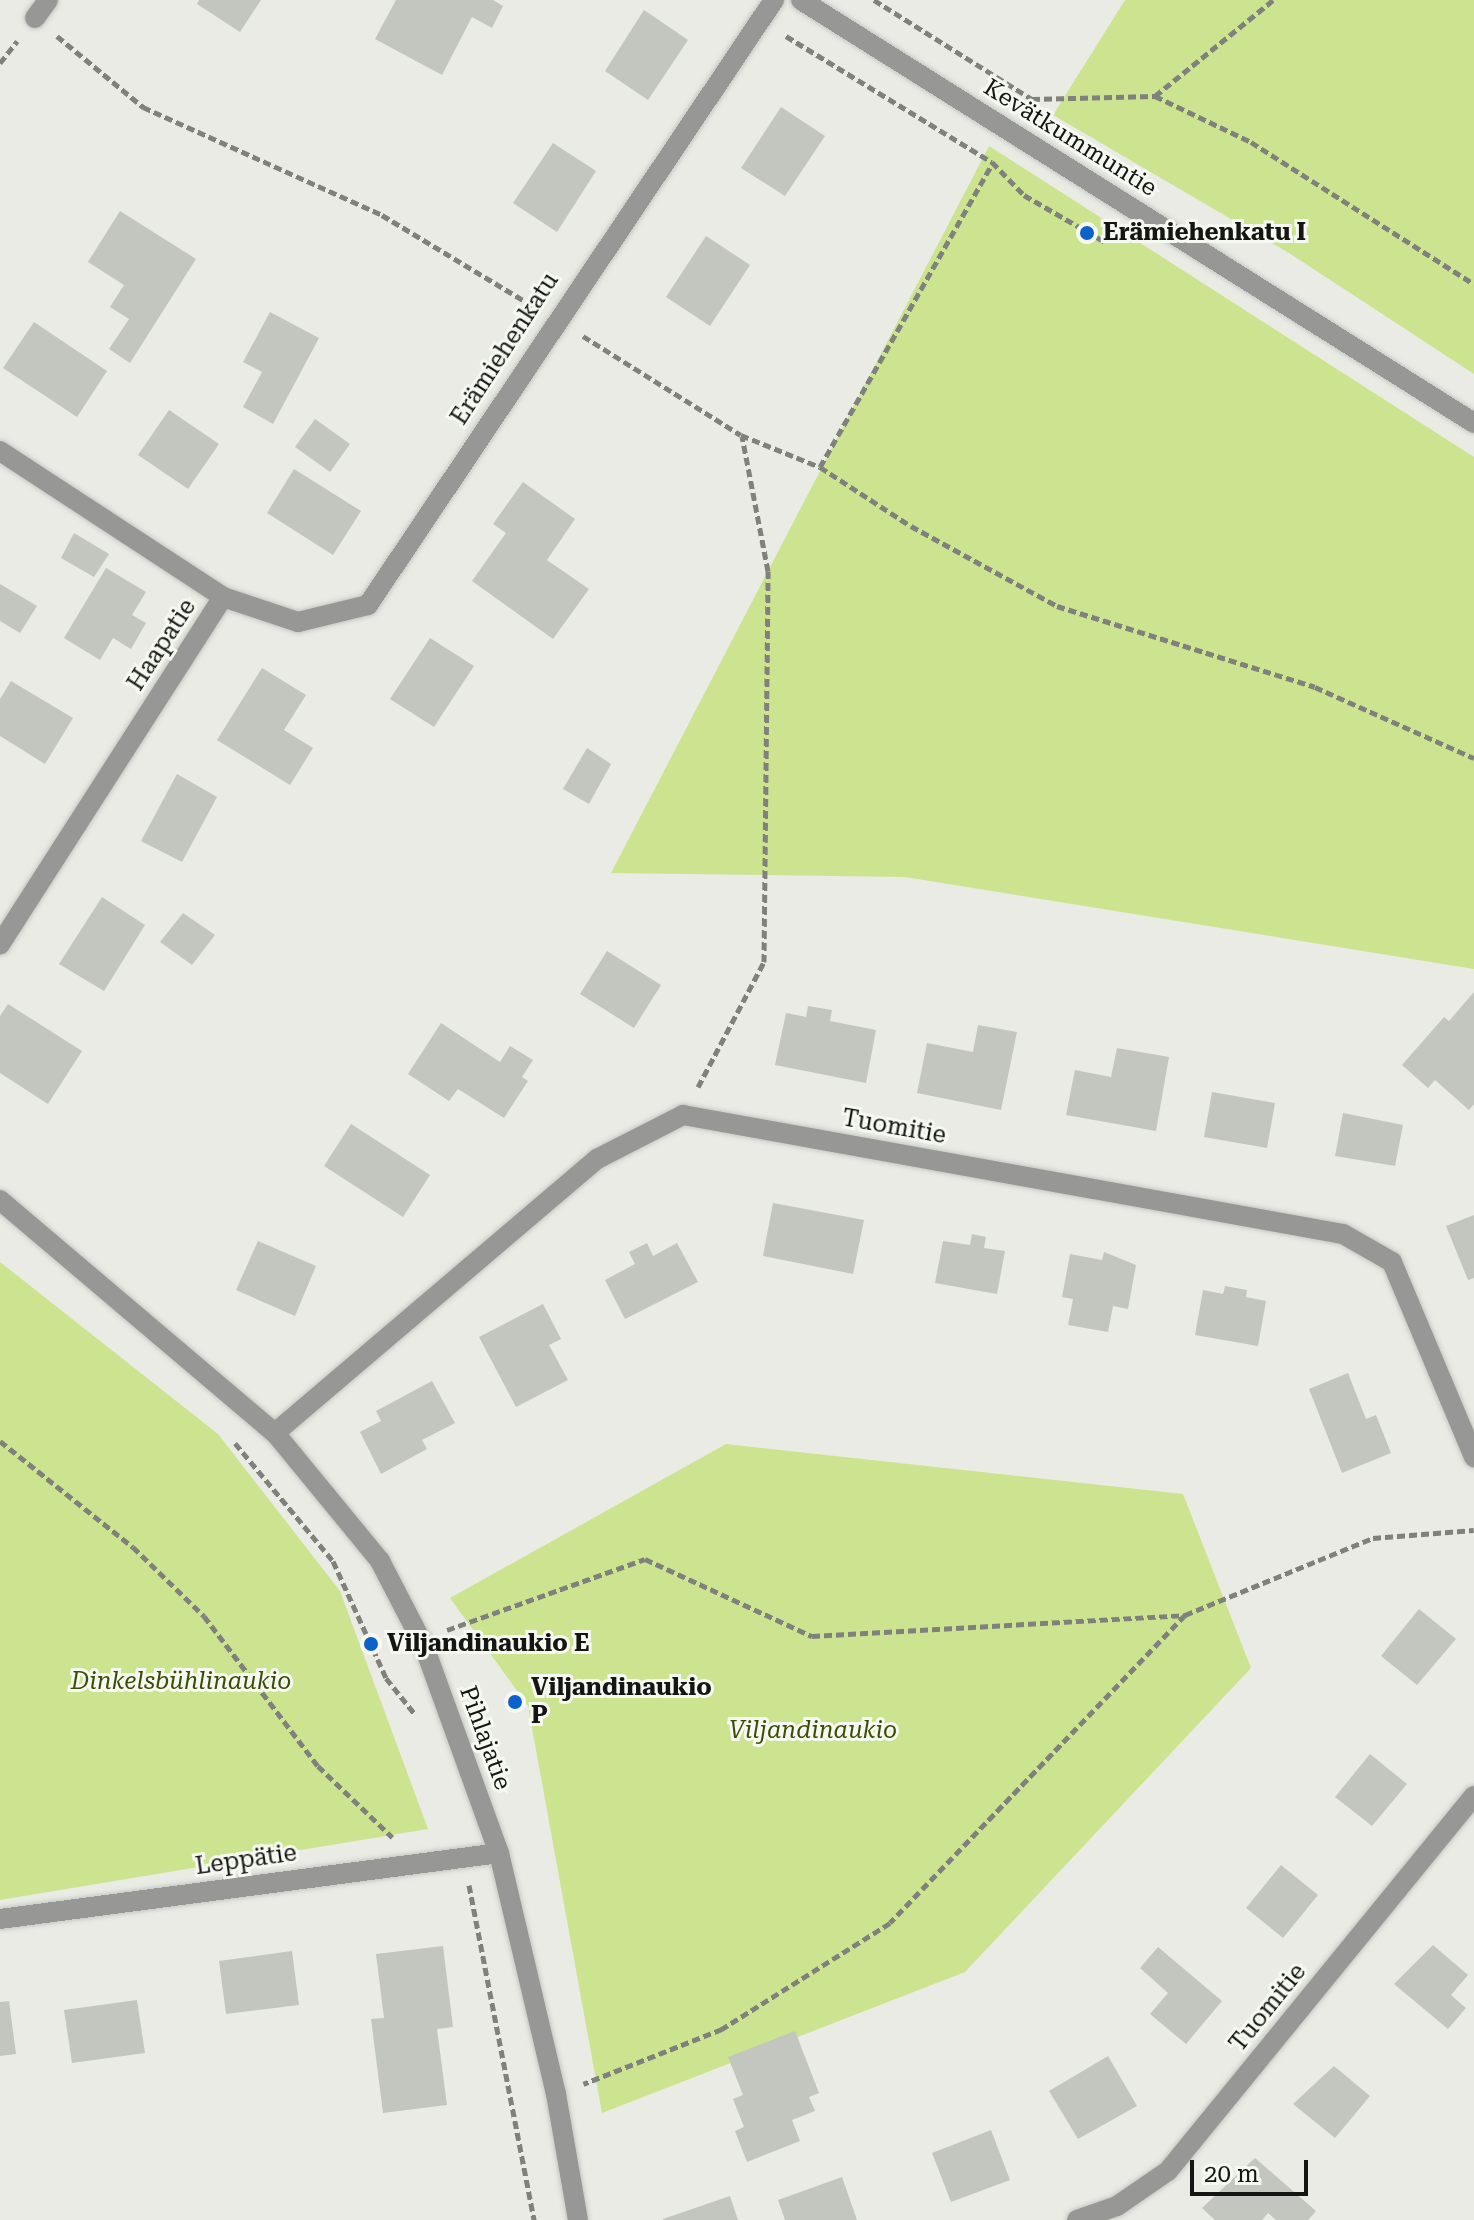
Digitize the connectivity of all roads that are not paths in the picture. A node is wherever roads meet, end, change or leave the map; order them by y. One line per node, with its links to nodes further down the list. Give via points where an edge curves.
1 (48, 0): 4 (street)
2 (774, 0): 7 (street, Erämiehenkatu, via 555,319 368,605 298,622)
3 (801, 0): 5 (street, Kevätkummuntie)
4 (35, 18)
5 (1474, 423)
6 (0, 451): 7 (street, Haapatie)
7 (223, 597): 8 (street, Haapatie)
8 (0, 945)
9 (0, 1200): 10 (street, Pihlajatie)
10 (275, 1433): 11 (street, Tuomitie, via 597,1159 683,1115 1343,1234 1392,1262); 13 (street, Pihlajatie, via 380,1561 424,1646)
11 (1474, 1457)
12 (1474, 1796): 16 (street, Tuomitie, via 1168,2171 1117,2206)
13 (499, 1853): 14 (street, Leppätie); 15 (street, Pihlajatie, via 556,2094)
14 (0, 1919)
15 (578, 2220)
16 (1077, 2220)

